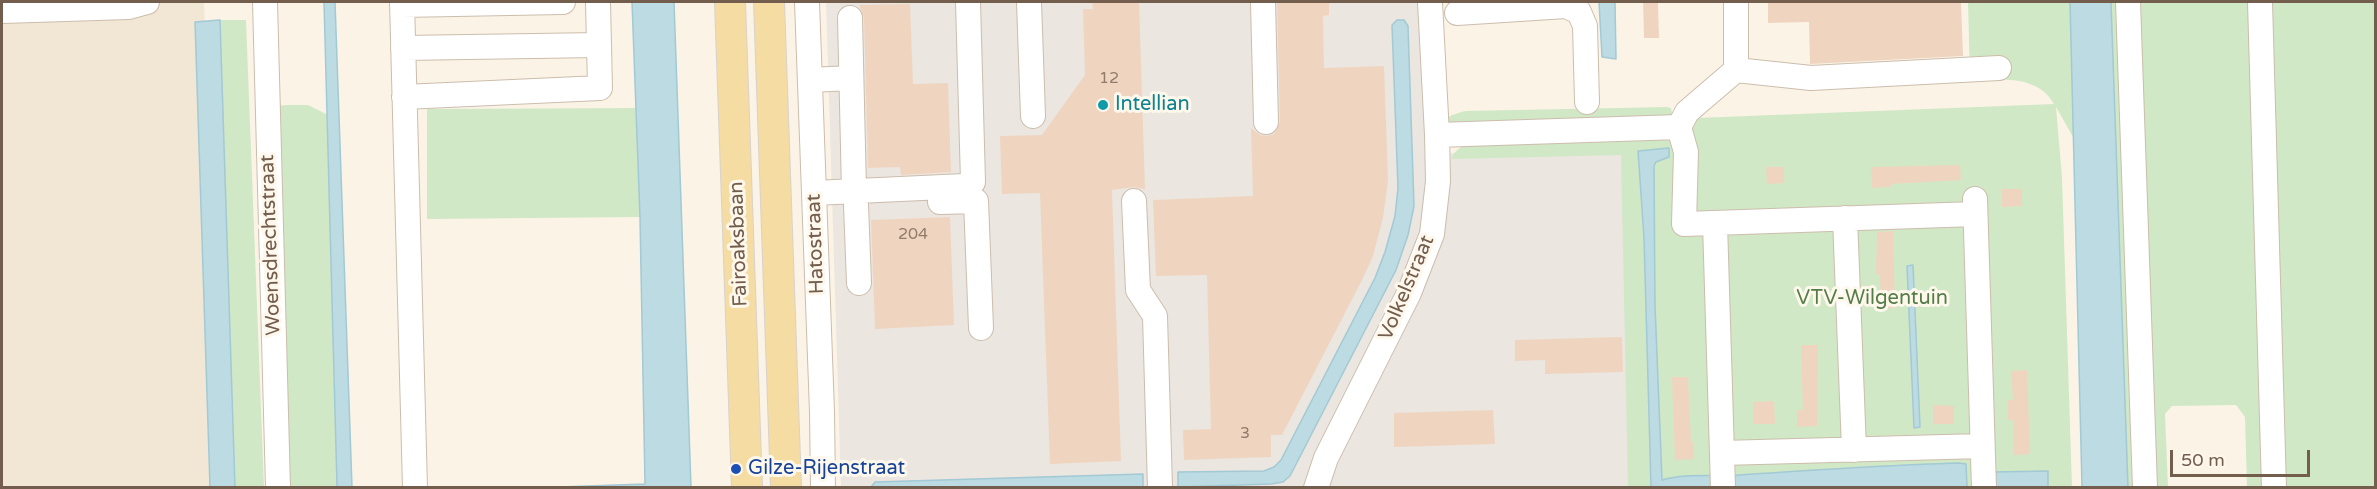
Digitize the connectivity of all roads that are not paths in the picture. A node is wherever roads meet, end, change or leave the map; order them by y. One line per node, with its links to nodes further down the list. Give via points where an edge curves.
1 (147, 2): 17 (street, via 129,7)
2 (265, 2): 42 (street, Woensdrechtstraat)
3 (555, 2): 4 (street); 16 (street)
4 (563, 2)
5 (598, 2): 20 (street)
6 (730, 2): 44 (main road, Fairoaksbaan)
7 (769, 2): 45 (main road, Fairoaksbaan)
8 (807, 2): 25 (street, Hatostraat)
9 (968, 2): 32 (street, via 973,182)
10 (1029, 2): 28 (street)
11 (1263, 2): 29 (street)
12 (1430, 2): 31 (street, Volkelstraat)
13 (1736, 2): 23 (street)
14 (2128, 2): 51 (street)
15 (2260, 2): 52 (street)
16 (402, 3): 21 (street)
17 (2, 11)
18 (1458, 13): 27 (street, via 1566,6 1579,12 1585,26)
19 (850, 18): 24 (street)
20 (599, 45): 21 (street); 26 (street, via 600,88)
21 (403, 48): 26 (street)
22 (1999, 68): 23 (street, via 1811,78)
23 (1736, 70): 30 (street, via 1687,112)
24 (851, 78): 25 (street); 32 (street)
25 (810, 80): 33 (street, Hatostraat)
26 (404, 97): 43 (street)
27 (1587, 102)
28 (1034, 116)
29 (1266, 122)
30 (1678, 128): 31 (street); 36 (street, via 1686,152 1684,224)
31 (1437, 135): 48 (street, Volkelstraat, via 1438,181 1432,234 1409,294 1326,458)
32 (855, 198): 33 (street); 37 (street); 38 (street, via 976,201)
33 (814, 200): 46 (street, Hatostraat)
34 (1134, 201): 47 (street, via 1138,290 1155,316)
35 (1845, 218): 36 (street); 39 (street, via 1975,206); 40 (street)
36 (1715, 223): 41 (street)
37 (859, 283)
38 (981, 328)
39 (1982, 446): 40 (street); 50 (street)
40 (1854, 450): 41 (street)
41 (1722, 453): 49 (street)
42 (278, 488)
43 (415, 488)
44 (747, 488)
45 (786, 488)
46 (823, 488)
47 (1160, 488)
48 (1316, 488)
49 (1723, 488)
50 (1984, 488)
51 (2145, 488)
52 (2274, 488)

